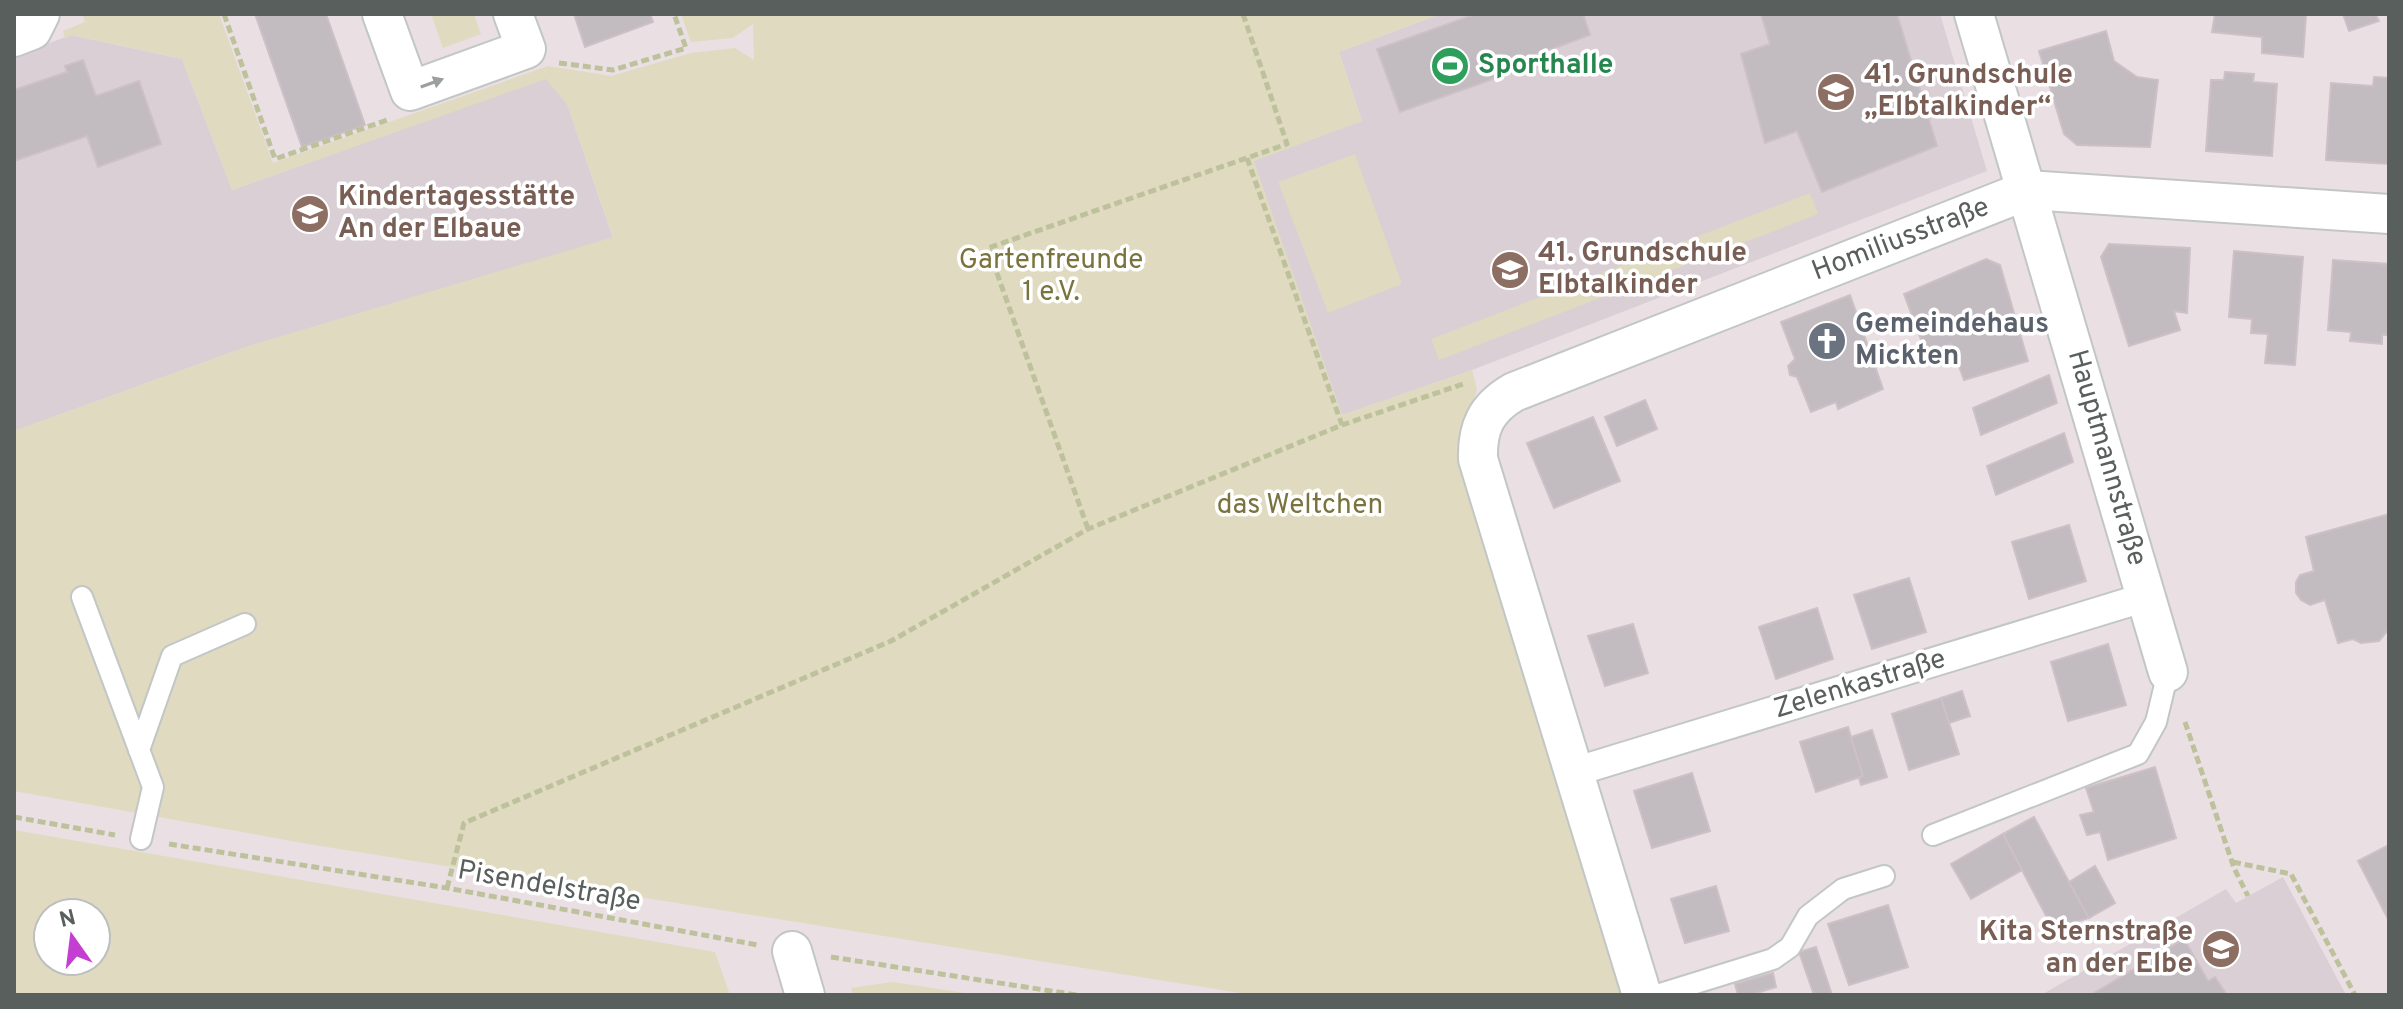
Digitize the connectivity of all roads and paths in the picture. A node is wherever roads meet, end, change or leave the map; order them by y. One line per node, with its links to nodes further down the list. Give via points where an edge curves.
1 (40, 14): 8 (street, via 32,30)
2 (224, 14): 10 (path, via 275,159 400,115)
3 (382, 14): 10 (street)
4 (513, 14): 9 (street)
5 (674, 14): 9 (path, via 686,48 613,70 549,62)
6 (1243, 14): 11 (path, via 1287,144)
7 (1974, 14): 12 (street, Hauptmannstraße)
8 (14, 37)
9 (526, 49): 10 (street, one-way to 9)
10 (410, 91)
11 (1247, 158): 15 (path); 16 (path, via 988,248)
12 (2028, 190): 13 (street, Homiliusstraße); 14 (street, Homiliusstraße); 18 (street, Hauptmannstraße)
13 (2389, 214)
14 (1500, 400): 15 (path, via 1490,375); 22 (street, via 1481,426 1478,459)
15 (1342, 425): 16 (path)
16 (1088, 529): 28 (path, via 891,641 464,823)
17 (82, 597): 21 (lane)
18 (2146, 597): 20 (street, Hauptmannstraße); 22 (street, Zelenkastraße)
19 (245, 624): 21 (lane, via 172,656)
20 (2168, 672): 24 (lane, via 2156,722 2138,754); 26 (path)
21 (139, 750): 25 (lane, via 153,787)
22 (1574, 772): 33 (street)
23 (14, 817): 25 (path, Pisendelstraße)
24 (1933, 835)
25 (141, 839): 28 (path, Pisendelstraße)
26 (2232, 862): 29 (path); 35 (path, via 2291,874)
27 (1884, 876): 34 (lane, via 1843,889 1808,916 1790,947 1773,959)
28 (447, 888): 30 (path, Pisendelstraße)
29 (2248, 896)
30 (792, 951): 31 (street); 32 (path, Pisendelstraße)
31 (805, 995)
32 (1077, 995)
33 (1642, 995)
34 (1657, 995)
35 (2355, 995)

